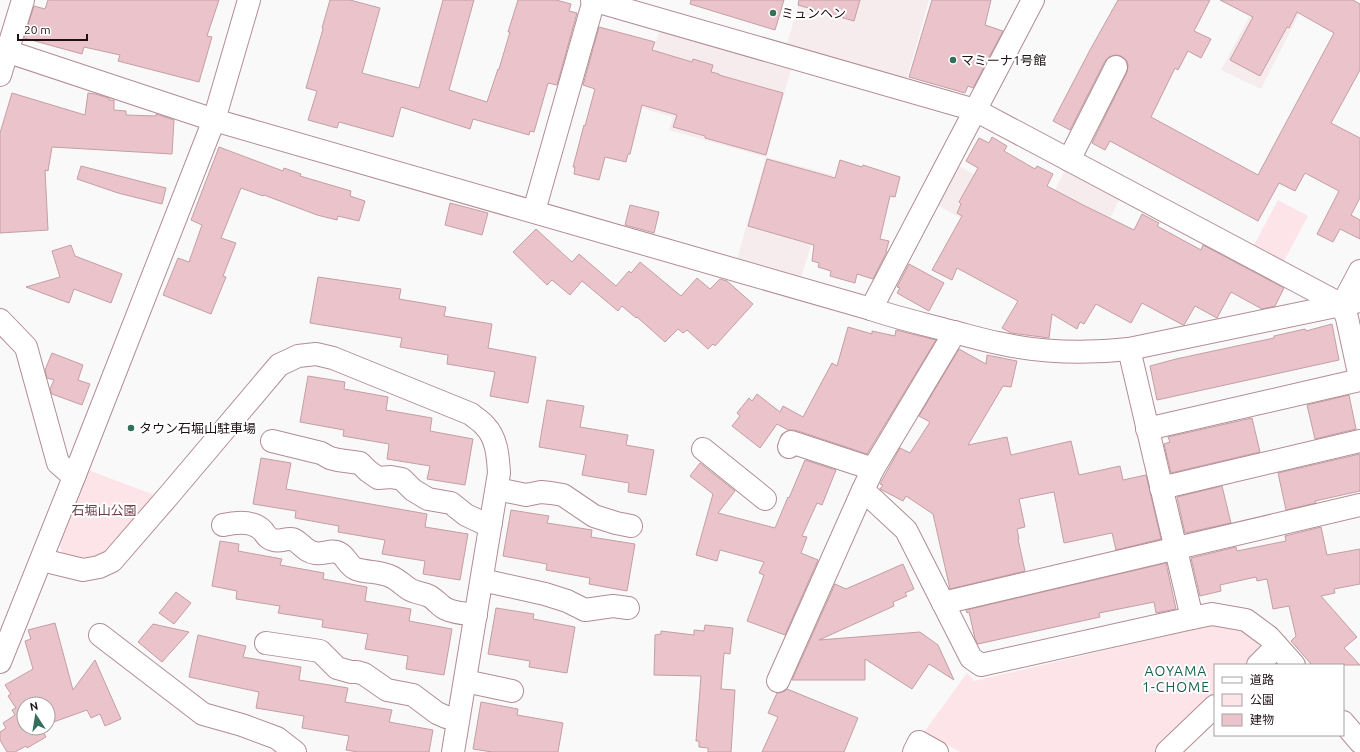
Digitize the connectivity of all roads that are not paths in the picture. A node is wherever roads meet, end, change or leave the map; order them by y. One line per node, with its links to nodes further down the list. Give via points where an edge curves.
1 (23, 0): 5 (street)
2 (249, 0): 9 (street)
3 (593, 0): 8 (street); 11 (street)
4 (1033, 0): 8 (street)
5 (4, 51): 7 (street); 9 (street)
6 (1116, 67): 10 (street)
7 (0, 75)
8 (975, 110): 10 (street); 14 (street)
9 (214, 120): 11 (street); 25 (street)
10 (1069, 160): 13 (street)
11 (534, 211): 14 (street)
12 (1360, 271): 13 (street)
13 (1351, 303): 17 (street); 18 (street, via 1347,318)
14 (871, 309): 16 (street)
15 (0, 320): 25 (street, via 26,347 58,463)
16 (955, 332): 17 (street, via 998,343 1047,351 1098,352); 24 (street)
17 (1129, 349): 19 (street)
18 (1360, 379): 19 (street)
19 (1148, 429): 26 (street)
20 (272, 441): 31 (street, via 321,453 330,458 360,463 378,478 402,479 413,490 428,499 451,503 466,515 481,522)
21 (1360, 441): 26 (street)
22 (789, 447): 24 (street, via 791,442)
23 (703, 449): 29 (street)
24 (873, 469): 28 (street)
25 (74, 477): 35 (street)
26 (1161, 488): 34 (street)
27 (497, 489): 31 (street); 33 (street, via 526,495 541,492 563,495 594,516); 35 (street, via 498,454 493,439 486,427 471,414 333,358 316,354 298,356 279,365 112,561 83,570)
28 (863, 490): 37 (street, via 906,530); 48 (street)
29 (764, 501)
30 (1360, 505): 34 (street)
31 (491, 523): 36 (street)
32 (223, 525): 39 (street, via 236,522 250,524 258,527 267,537 282,541 288,538 315,553 336,551 357,569 392,577 410,589 430,596 447,609)
33 (631, 526)
34 (1176, 548): 37 (street); 40 (street)
35 (42, 560): 44 (street)
36 (482, 580): 38 (street, via 545,594 585,610 613,606); 39 (street)
37 (943, 603): 40 (street, via 971,658 981,665)
38 (628, 608)
39 (476, 616): 47 (street)
40 (1192, 618): 43 (street, via 1212,614 1246,620)
41 (100, 635): 54 (street, via 203,714 277,738)
42 (266, 643): 51 (street, via 320,651 337,668 364,674 387,690 413,695 437,713)
43 (1277, 646): 45 (street); 46 (street)
44 (0, 662)
45 (1259, 664)
46 (1293, 664)
47 (465, 681): 49 (street); 51 (street)
48 (778, 681)
49 (512, 691)
50 (1214, 707): 58 (street)
51 (458, 718): 55 (street)
52 (1344, 723): 53 (street)
53 (1360, 742)
54 (295, 752)
55 (453, 752)
56 (914, 752): 57 (street, via 919,742)
57 (937, 752)
58 (1167, 752)

